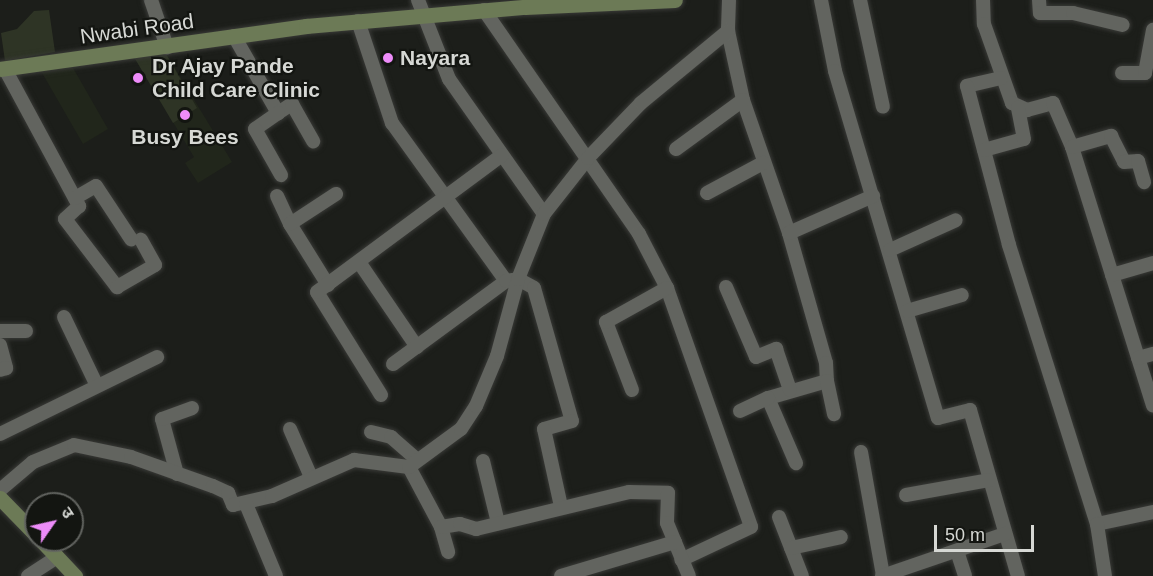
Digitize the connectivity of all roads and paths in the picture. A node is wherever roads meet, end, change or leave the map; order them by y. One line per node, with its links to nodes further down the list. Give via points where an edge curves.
1 (151, 0): 18 (street)
2 (418, 0): 12 (street)
3 (675, 0): 9 (street, Nwabi Road)
4 (729, 0): 16 (street)
5 (821, 0): 38 (street, via 836,71)
6 (860, 0): 23 (street)
7 (983, 0): 21 (street, via 984,24)
8 (1039, 0): 14 (street, via 1040,13 1073,13)
9 (644, 1): 10 (street, Nwabi Road)
10 (525, 3): 11 (street, Nwabi Road)
11 (484, 10): 12 (street, Nwabi Road); 31 (street)
12 (421, 16): 13 (street, Nwabi Road); 30 (street, via 449,79)
13 (358, 21): 17 (street, Nwabi Road); 39 (street, via 392,123)
14 (1123, 25)
15 (1153, 30): 20 (street, via 1145,73)
16 (728, 31): 22 (street); 31 (street, via 641,103)
17 (234, 36): 18 (street, Nwabi Road); 25 (street)
18 (166, 47): 19 (street, Nwabi Road)
19 (2, 69): 40 (street)
20 (1122, 73)
21 (1001, 78): 24 (street); 29 (street, via 967,86)
22 (743, 100): 28 (street); 32 (street)
23 (883, 107)
24 (1018, 108): 27 (street, via 1027,110 1053,103); 29 (street, via 1024,139)
25 (278, 113): 26 (street, via 292,104); 33 (street, via 255,129)
26 (313, 141)
27 (1072, 147): 34 (street, via 1111,136 1124,162 1138,161); 48 (street)
28 (676, 149)
29 (984, 150): 94 (street, via 1012,255)
30 (502, 154): 39 (street); 41 (street)
31 (588, 158): 41 (street); 52 (street, via 639,234)
32 (763, 163): 35 (street); 44 (street)
33 (281, 175)
34 (1144, 182)
35 (707, 193)
36 (336, 194): 43 (street)
37 (278, 196): 43 (street)
38 (873, 196): 44 (street); 45 (street)
39 (446, 197): 46 (street); 49 (street)
40 (75, 198): 40 (street, via 79,207 65,219 117,286 154,265 96,186)
41 (544, 214): 49 (street)
42 (956, 220): 45 (street)
43 (290, 224): 50 (street)
44 (789, 233): 65 (street, via 826,363)
45 (890, 250): 54 (street)
46 (359, 262): 50 (street); 59 (street)
47 (1153, 263): 48 (street)
48 (1112, 275): 62 (street)
49 (512, 280): 59 (street); 81 (street, via 496,356 476,406 461,429); 89 (street, via 534,288 572,421 544,429)
50 (328, 285): 69 (street, via 317,292)
51 (726, 287): 68 (street, via 756,357 776,349)
52 (667, 288): 67 (street, via 606,322); 104 (street, via 751,527)
53 (962, 295): 54 (street)
54 (907, 311): 84 (street, via 938,418 970,410)
55 (64, 317): 66 (street)
56 (0, 331): 57 (street)
57 (26, 331)
58 (0, 345): 64 (street, via 6,368)
59 (417, 347): 63 (street)
60 (1153, 354): 62 (street)
61 (157, 357): 66 (street)
62 (1138, 358): 71 (street)
63 (393, 364)
64 (0, 370)
65 (827, 381): 68 (street); 74 (street)
66 (96, 386): 77 (street)
67 (632, 390)
68 (790, 390): 70 (street)
69 (381, 395)
70 (768, 398): 73 (street); 80 (street)
71 (1153, 406)
72 (192, 408): 82 (street, via 162,419)
73 (740, 411)
74 (834, 414)
75 (290, 429): 83 (street)
76 (371, 432): 81 (street, via 391,437)
77 (0, 434)
78 (861, 452): 111 (street)
79 (483, 461): 93 (street)
80 (796, 463)
81 (413, 464): 83 (street, via 354,460); 95 (street)
82 (177, 474): 85 (street, via 131,457 74,445 33,462); 88 (street, via 228,493 233,505)
83 (311, 477): 88 (street)
84 (989, 480): 86 (street); 96 (street)
85 (0, 490)
86 (906, 495)
87 (0, 498): 92 (street)
88 (246, 504): 107 (street)
89 (561, 506): 93 (street); 98 (street, via 629,492 668,493 667,523)
90 (1153, 512): 94 (street)
91 (779, 517): 99 (street)
92 (24, 523)
93 (498, 523): 95 (street, via 476,529 460,525)
94 (1097, 524): 114 (street)
95 (441, 528): 102 (street)
96 (1005, 534): 100 (street); 113 (street)
97 (841, 537): 99 (street)
98 (675, 542): 104 (street); 108 (street)
99 (791, 548): 110 (street)
100 (957, 551): 111 (street); 112 (street)
101 (52, 552): 103 (street)
102 (448, 552)
103 (57, 557): 105 (street); 106 (street)
104 (681, 560): 109 (street)
105 (28, 576)
106 (75, 576)
107 (276, 576)
108 (561, 576)
109 (689, 576)
110 (802, 576)
111 (883, 576)
112 (965, 576)
113 (1018, 576)
114 (1105, 576)

